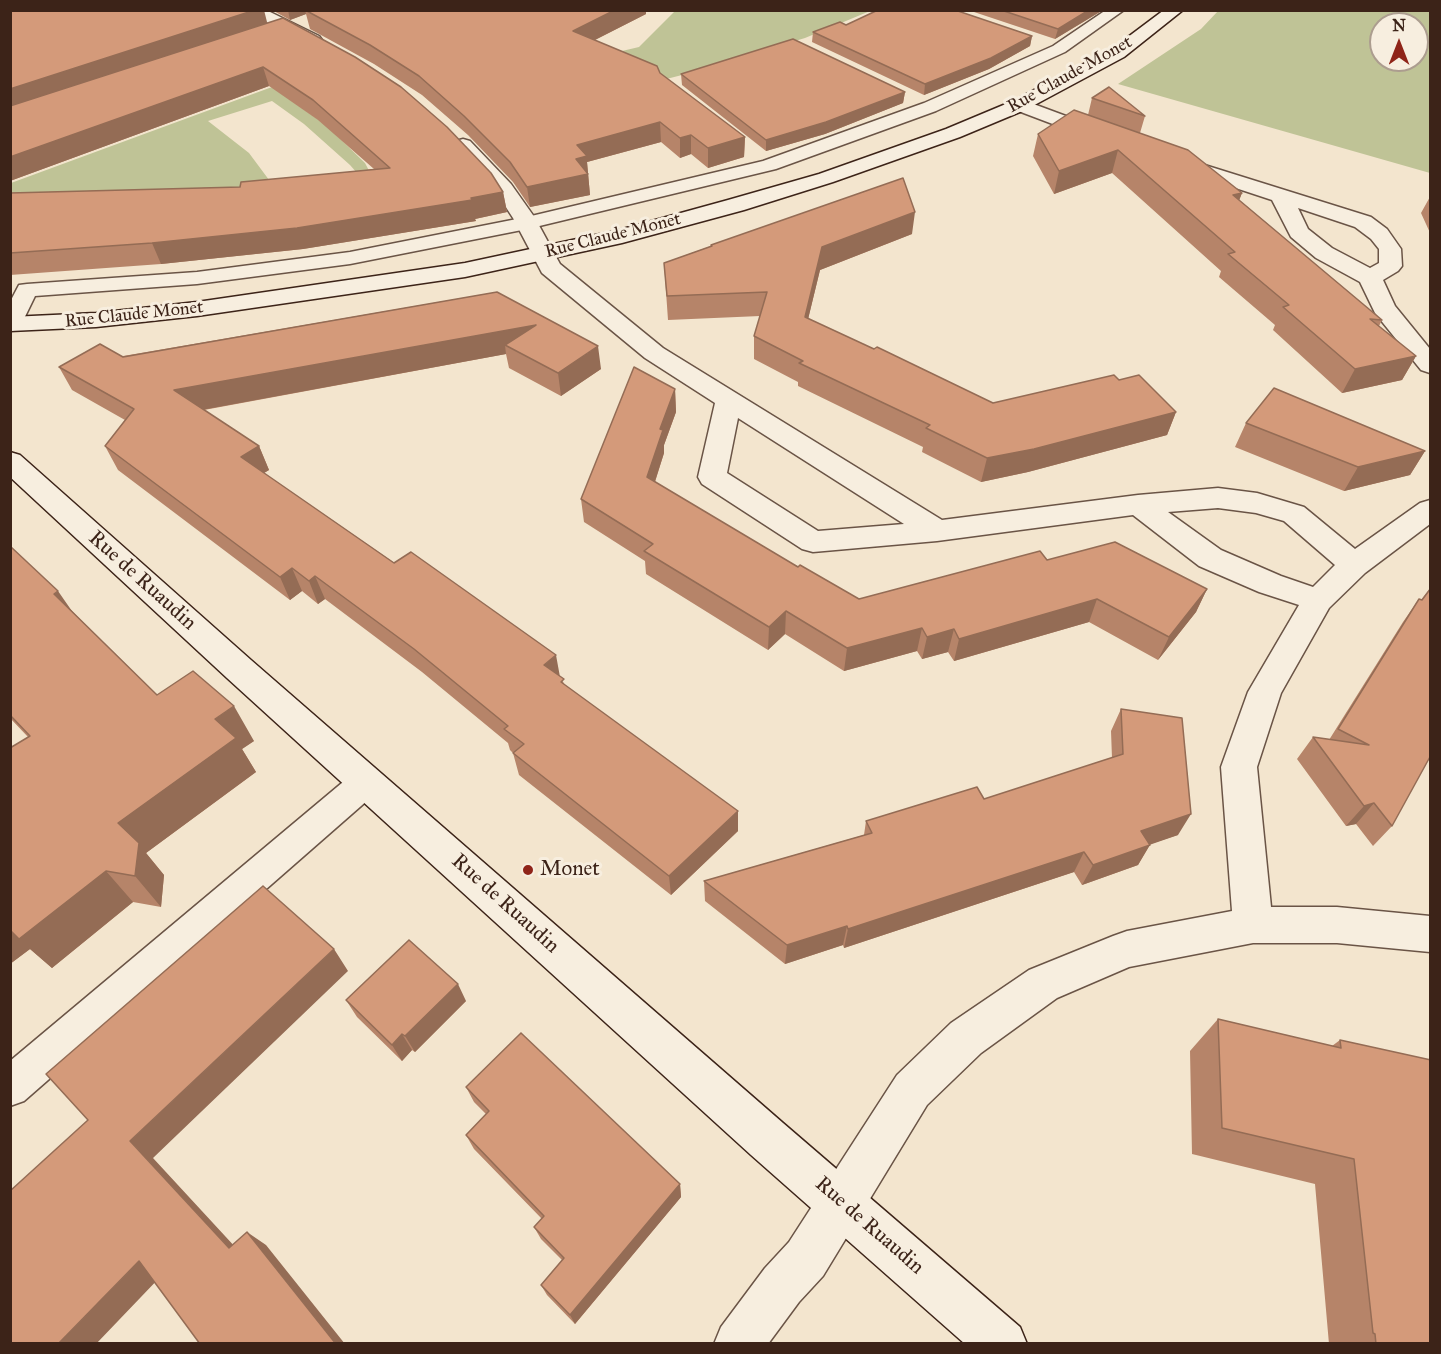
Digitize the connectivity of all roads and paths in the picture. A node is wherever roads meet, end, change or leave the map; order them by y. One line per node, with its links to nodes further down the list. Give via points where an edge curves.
1 (252, 10): 5 (street)
2 (1117, 10): 9 (lane)
3 (1176, 10): 11 (street, Rue Claude Monet, via 1118,53)
4 (308, 21): 5 (street)
5 (286, 27): 6 (street); 8 (street)
6 (264, 35)
7 (1038, 42): 9 (lane)
8 (326, 47)
9 (1059, 49): 12 (lane)
10 (910, 97): 12 (lane)
11 (1020, 105): 14 (street); 20 (street, Rue Claude Monet, via 826,178)
12 (930, 107): 17 (lane)
13 (450, 133): 19 (street, via 504,188)
14 (1123, 144)
15 (751, 150): 17 (lane)
16 (1157, 155): 18 (street)
17 (769, 165): 19 (lane)
18 (1282, 198): 21 (street, via 1299,232 1324,253); 21 (street, via 1363,222 1379,234 1390,249 1390,266)
19 (527, 224): 20 (street); 22 (lane, via 339,260 197,278 27,290)
20 (542, 254): 22 (street, Rue Claude Monet, via 465,270 197,309); 24 (street, via 550,268 654,353)
21 (1370, 278): 23 (street, via 1384,308)
22 (11, 324)
23 (1431, 365)
24 (729, 399): 28 (street); 28 (street, via 712,477 813,542)
25 (10, 461): 31 (street, Rue de Ruaudin)
26 (1138, 505): 28 (street); 29 (street, via 1218,498 1257,503 1294,514); 30 (street, via 1210,558)
27 (1431, 510): 29 (street)
28 (937, 531)
29 (1354, 565): 30 (street)
30 (1318, 600): 32 (street, via 1264,692 1239,767)
31 (366, 782): 34 (lane); 35 (street, Rue de Ruaudin)
32 (1253, 925): 33 (street, via 1337,925); 35 (street, via 1127,949 1043,984 966,1038 912,1090)
33 (1430, 934)
34 (10, 1087)
35 (842, 1203): 36 (street, via 806,1259); 37 (street, Rue de Ruaudin)
36 (738, 1344)
37 (1003, 1344)

